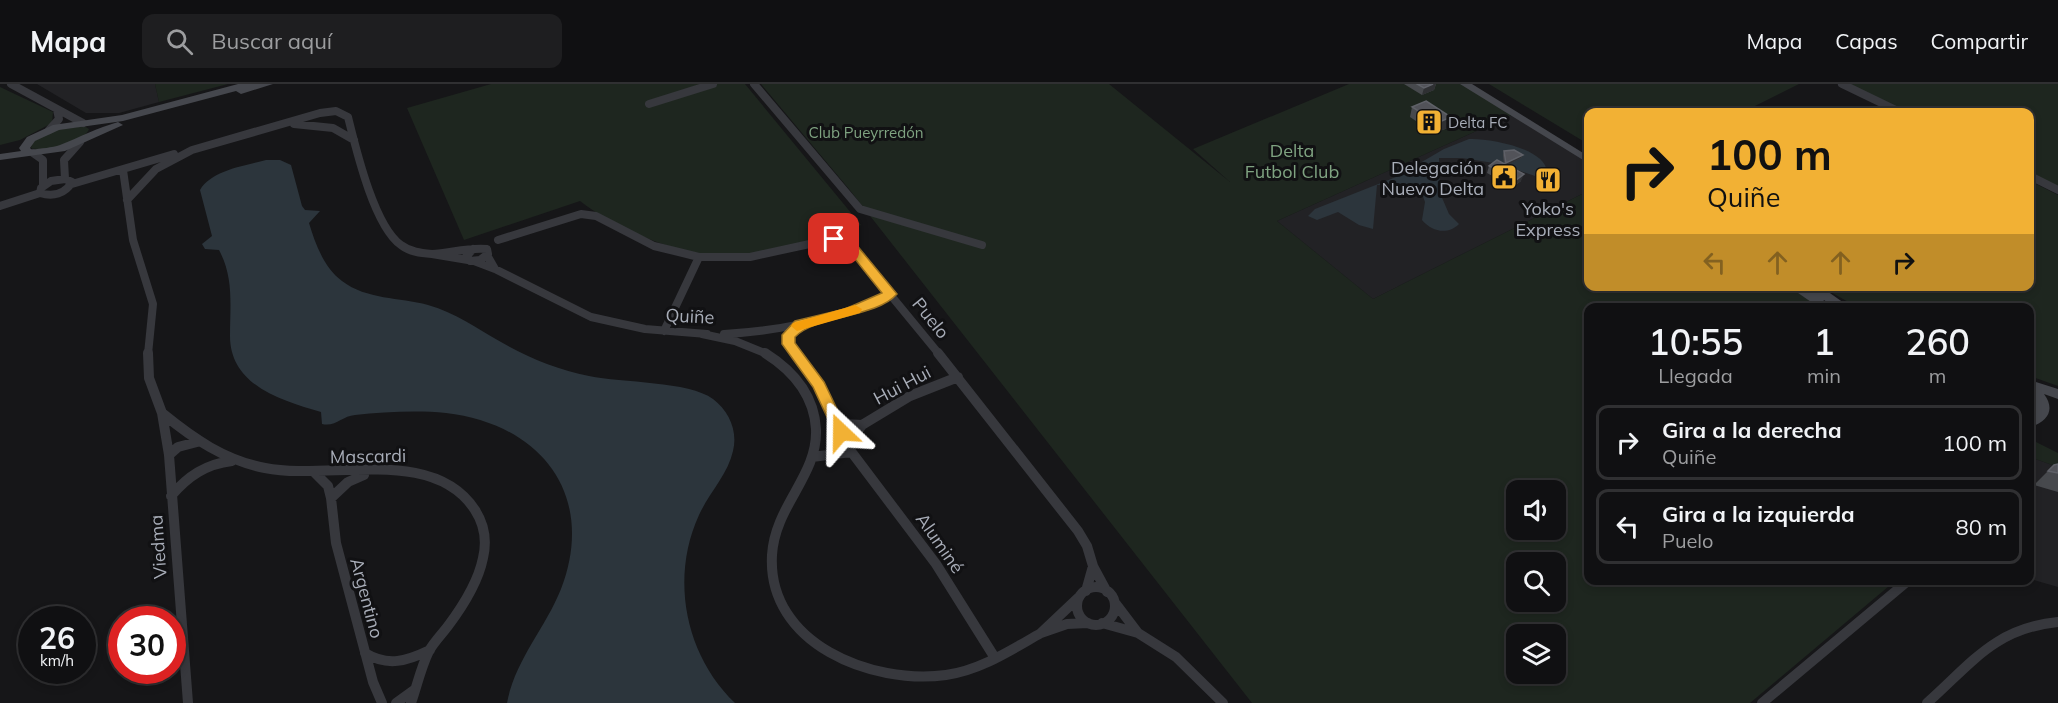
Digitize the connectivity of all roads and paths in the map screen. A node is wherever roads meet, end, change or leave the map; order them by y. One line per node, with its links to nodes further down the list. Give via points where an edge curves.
1 (11, 84): 11 (street)
2 (249, 84): 12 (main road, via 123,118)
3 (268, 84): 16 (main road, via 121,124)
4 (713, 84): 9 (street)
5 (754, 84): 33 (street, via 860,209)
6 (1465, 84): 23 (main road)
7 (1479, 84): 19 (main road)
8 (1842, 84): 10 (street)
9 (649, 104)
10 (1892, 108)
11 (57, 110): 12 (street); 14 (street, via 59,119)
12 (87, 123): 14 (main road); 16 (main road, via 94,125 96,131)
13 (267, 128): 17 (street, via 292,124 324,126); 17 (street, Quiñe, via 336,111 348,117); 18 (street)
14 (48, 130): 15 (main road)
15 (31, 139): 20 (main road); 21 (main road, via 24,148)
16 (83, 140): 21 (main road, via 62,149); 26 (street, via 64,160)
17 (354, 140): 35 (street, Quiñe, via 366,181 395,240 406,248)
18 (192, 149): 24 (street); 30 (street, via 144,179)
19 (1584, 149)
20 (0, 151)
21 (31, 152): 22 (main road); 28 (street, via 43,160)
22 (0, 157)
23 (1584, 158)
24 (123, 170): 27 (street); 30 (street)
25 (2034, 178): 29 (street)
26 (65, 179): 27 (street); 28 (street)
27 (72, 184): 28 (street, via 46,196)
28 (42, 189): 31 (street)
29 (2058, 190)
30 (127, 200): 56 (street, via 133,240 153,304 149,378)
31 (0, 206)
32 (498, 240): 34 (street, Puelo); 36 (street); 37 (street, Puelo, via 572,215 588,214 654,246)
33 (982, 245)
34 (476, 248): 35 (street, Puelo); 36 (street); 38 (street, via 466,254)
35 (432, 254): 38 (street, Quiñe)
36 (488, 254): 38 (street); 39 (street, via 487,259)
37 (699, 257): 42 (street, Puelo, via 750,257 841,240 851,246); 47 (street)
38 (471, 261): 39 (street, Quiñe)
39 (495, 269): 47 (street, Quiñe, via 591,317)
40 (1802, 291): 43 (main road)
41 (1818, 291): 44 (main road)
42 (890, 294): 45 (street, Quiñe, via 848,312); 52 (street, Puelo)
43 (1820, 303)
44 (1837, 303)
45 (800, 325): 46 (street, Quiñe); 50 (street, via 791,331)
46 (768, 330): 48 (street, Quiñe); 50 (street)
47 (664, 331): 49 (street, Quiñe)
48 (756, 332): 49 (street, Quiñe); 51 (street, via 751,338)
49 (702, 334): 51 (street)
50 (789, 344): 59 (street, Aluminé, via 819,385)
51 (753, 346): 66 (street, via 785,364 805,392 815,422)
52 (958, 377): 61 (street, Hui Hui, via 910,396); 75 (street, Puelo, via 1078,531)
53 (2034, 388): 55 (main road)
54 (2034, 392): 58 (main road, via 2041,400)
55 (2058, 394)
56 (162, 413): 62 (street); 65 (street)
57 (2058, 413): 58 (main road)
58 (2043, 414): 60 (main road)
59 (835, 419): 61 (street); 63 (street, Aluminé)
60 (2034, 420)
61 (862, 425): 63 (street)
62 (197, 442): 64 (street); 65 (street, via 178,447)
63 (849, 449): 66 (street); 86 (street, Aluminé, via 936,564)
64 (213, 452): 67 (street, Mascardi); 68 (street, via 214,458)
65 (169, 455): 70 (street)
66 (812, 457): 86 (street, via 783,511 772,549 781,603 805,635 840,659 906,677 946,675)
67 (236, 461): 68 (street); 71 (street, Mascardi, via 266,469)
68 (207, 466): 72 (street)
69 (373, 471): 71 (street, Mascardi); 74 (street, via 348,482); 84 (street, Mascardi, via 414,472 447,483 475,508 483,523 485,549 474,583)
70 (170, 473): 72 (street, via 181,477); 73 (street, Viedma)
71 (315, 473): 74 (street, via 328,486)
72 (191, 474): 73 (street)
73 (171, 496): 88 (street, Viedma)
74 (331, 498): 85 (street, Argentino, via 336,543)
75 (1093, 566): 77 (street, Puelo); 78 (street)
76 (1904, 585): 93 (street)
77 (1107, 592): 78 (street, via 1096,589); 79 (street)
78 (1082, 595): 81 (street, via 1078,613); 82 (street)
79 (1116, 604): 81 (street, via 1112,618); 83 (street)
80 (2058, 622): 94 (street, via 2029,624 2000,636)
81 (1097, 623): 82 (street, via 1067,624); 83 (street)
82 (1041, 633): 86 (street)
83 (1138, 633): 92 (street, via 1176,657)
84 (430, 650): 85 (street, via 390,663 376,661); 87 (street)
85 (365, 653): 89 (street, Argentino)
86 (995, 658)
87 (416, 688): 90 (street); 91 (street)
88 (188, 703)
89 (382, 703)
90 (396, 703)
91 (411, 703)
92 (1223, 703)
93 (1762, 703)
94 (1928, 703)

